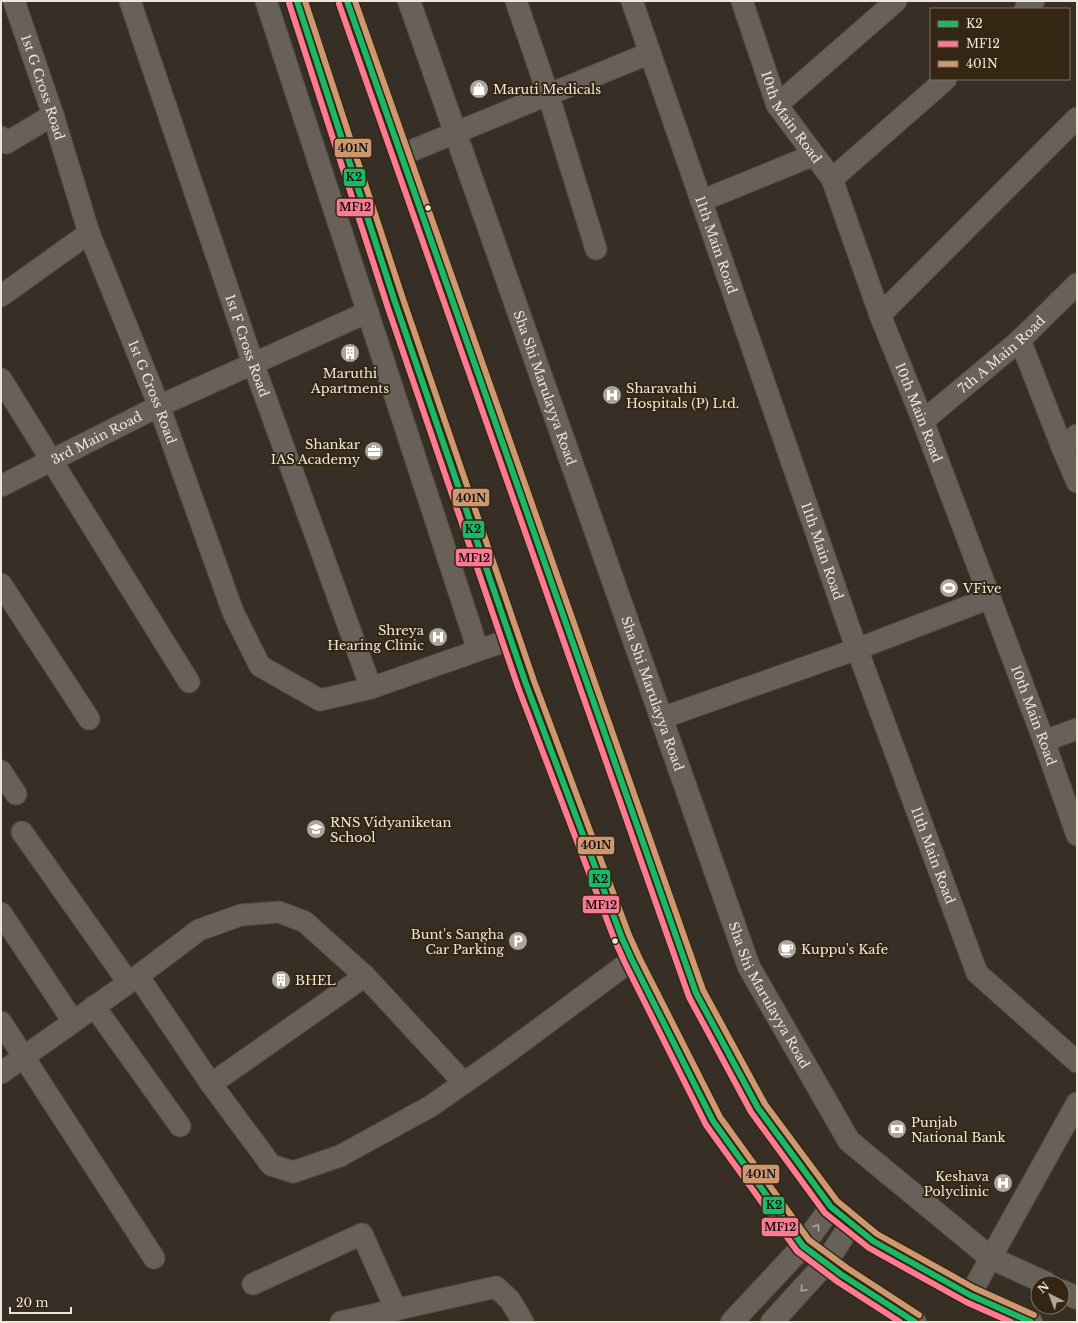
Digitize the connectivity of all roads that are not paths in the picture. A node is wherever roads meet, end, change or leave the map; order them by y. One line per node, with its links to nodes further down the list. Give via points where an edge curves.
1 (14, 1): 17 (street, 1st G Cross Road)
2 (130, 1): 32 (street, 1st F Cross Road)
3 (266, 1): 29 (street)
4 (297, 1): 42 (main road, via 398,310)
5 (347, 1): 21 (main road)
6 (409, 1): 19 (street, Sha Shi Marulayya Road)
7 (516, 1): 15 (street)
8 (632, 1): 13 (street, 11th Main Road)
9 (742, 1): 16 (street, 10th Main Road)
10 (896, 1): 16 (street)
11 (1034, 1): 12 (street)
12 (1026, 8)
13 (650, 53): 15 (street); 24 (street, 11th Main Road)
14 (945, 80): 23 (street)
15 (548, 94): 19 (street); 26 (street)
16 (777, 105): 22 (street, 10th Main Road)
17 (53, 115): 20 (street); 25 (street, 1st G Cross Road)
18 (1077, 118): 30 (street)
19 (455, 132): 21 (street); 47 (street, Sha Shi Marulayya Road)
20 (3, 142)
21 (401, 155): 69 (main road, via 696,993 758,1108)
22 (814, 155): 23 (street, 10th Main Road); 24 (street)
23 (832, 179): 30 (street, 10th Main Road)
24 (701, 201): 43 (street, 11th Main Road)
25 (89, 233): 28 (street); 34 (street, 1st G Cross Road)
26 (596, 249)
27 (1077, 284): 31 (street, 7th A Main Road)
28 (1, 296)
29 (368, 312): 32 (street, 3rd Main Road); 44 (street)
30 (880, 315): 35 (street, 10th Main Road)
31 (1020, 340): 35 (street, 7th A Main Road); 36 (street)
32 (253, 363): 34 (street, 3rd Main Road); 46 (street, 1st F Cross Road)
33 (1, 378): 37 (street)
34 (159, 406): 37 (street, 3rd Main Road); 46 (street, 1st G Cross Road, via 233,612 260,666 320,700)
35 (923, 421): 41 (street, 10th Main Road)
36 (1069, 441): 38 (street)
37 (51, 460): 39 (street, 3rd Main Road); 45 (street)
38 (1077, 482)
39 (1, 486)
40 (1, 584): 48 (street)
41 (990, 598): 43 (street); 50 (street, 10th Main Road)
42 (511, 639): 44 (street, 1st G Cross Road); 56 (main road)
43 (857, 649): 47 (street); 63 (street, 11th Main Road, via 977,973)
44 (478, 650): 46 (street, 1st G Cross Road)
45 (190, 682)
46 (371, 688)
47 (662, 718): 73 (street, Sha Shi Marulayya Road, via 749,967 849,1141)
48 (89, 719)
49 (1077, 729): 50 (street)
50 (1044, 741): 54 (street, 10th Main Road)
51 (1, 771): 52 (street)
52 (16, 794)
53 (22, 832): 58 (street)
54 (1077, 835)
55 (1, 913): 60 (street)
56 (632, 960): 65 (street); 71 (main road, via 713,1121)
57 (366, 976): 58 (street, via 305,922 279,912 241,915 199,930); 65 (street); 66 (street)
58 (133, 979): 59 (street); 66 (street)
59 (94, 1006): 60 (street); 68 (street)
60 (73, 1021): 62 (street)
61 (1, 1022): 62 (street)
62 (24, 1056): 64 (street); 72 (street)
63 (1077, 1062)
64 (1, 1073)
65 (464, 1083): 66 (street, via 431,1106 340,1156 293,1172 271,1164)
66 (211, 1084)
67 (1077, 1103): 73 (street)
68 (180, 1126)
69 (831, 1207): 70 (main road); 71 (street, one-way to 69)
70 (851, 1224): 74 (street); 77 (main road, via 873,1241)
71 (803, 1246): 74 (main road); 81 (street)
72 (154, 1258)
73 (992, 1258): 75 (street, Sha Shi Marulayya Road); 77 (street)
74 (825, 1264): 82 (street, one-way to 82); 83 (main road)
75 (1030, 1276)
76 (253, 1284): 78 (street, via 362,1234)
77 (970, 1295): 84 (main road)
78 (391, 1315): 79 (street); 80 (street, via 496,1287 510,1300)
79 (341, 1322)
80 (523, 1322)
81 (732, 1322)
82 (772, 1322)
83 (915, 1322)
84 (1031, 1322)

